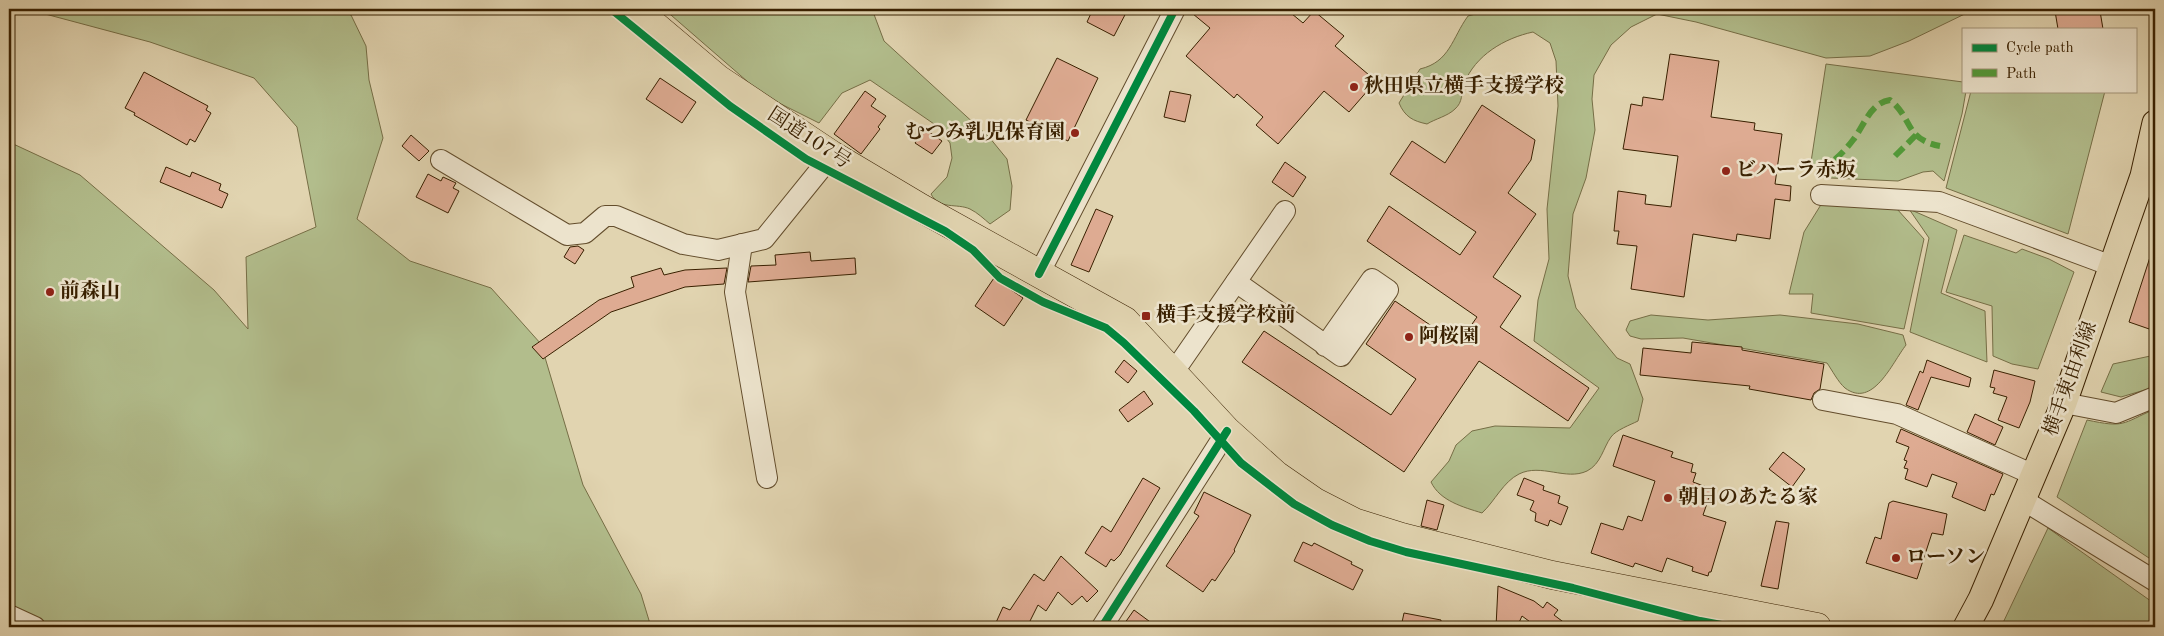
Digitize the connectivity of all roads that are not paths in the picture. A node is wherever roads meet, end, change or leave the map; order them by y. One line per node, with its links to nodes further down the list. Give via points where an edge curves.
1 (635, 9): 4 (highway, 国道107号, via 718,79)
2 (1175, 9): 11 (street)
3 (2155, 123): 6 (main road, 横手東由利線)
4 (832, 155): 9 (street, via 764,239); 11 (highway, 国道107号)
5 (441, 160): 9 (street, via 567,235 585,232 605,216 616,216 683,244 718,250)
6 (2149, 177): 10 (main road, 横手東由利線)
7 (1821, 195): 10 (street, via 1939,202)
8 (1285, 211): 12 (street)
9 (742, 244): 20 (street, via 735,292)
10 (2112, 266): 17 (main road, 横手東由利線)
11 (1039, 274): 14 (highway, 国道107号, via 1124,321)
12 (1236, 282): 13 (street); 14 (street)
13 (1325, 346)
14 (1173, 373): 18 (highway, 国道107号)
15 (2155, 396): 17 (street, via 2116,413)
16 (1823, 400): 19 (street, via 1897,414)
17 (2064, 403): 19 (main road, 横手東由利線)
18 (1227, 431): 25 (street); 26 (highway, 国道107号, via 1276,475 1315,502 1354,522 1402,538 1552,575)
19 (2034, 475): 21 (main road, 横手東由利線)
20 (767, 478)
21 (2023, 500): 22 (street); 27 (main road, 横手東由利線)
22 (2155, 581)
23 (9, 615): 24 (street)
24 (35, 627)
25 (1102, 627)
26 (1817, 627)
27 (1966, 627)

